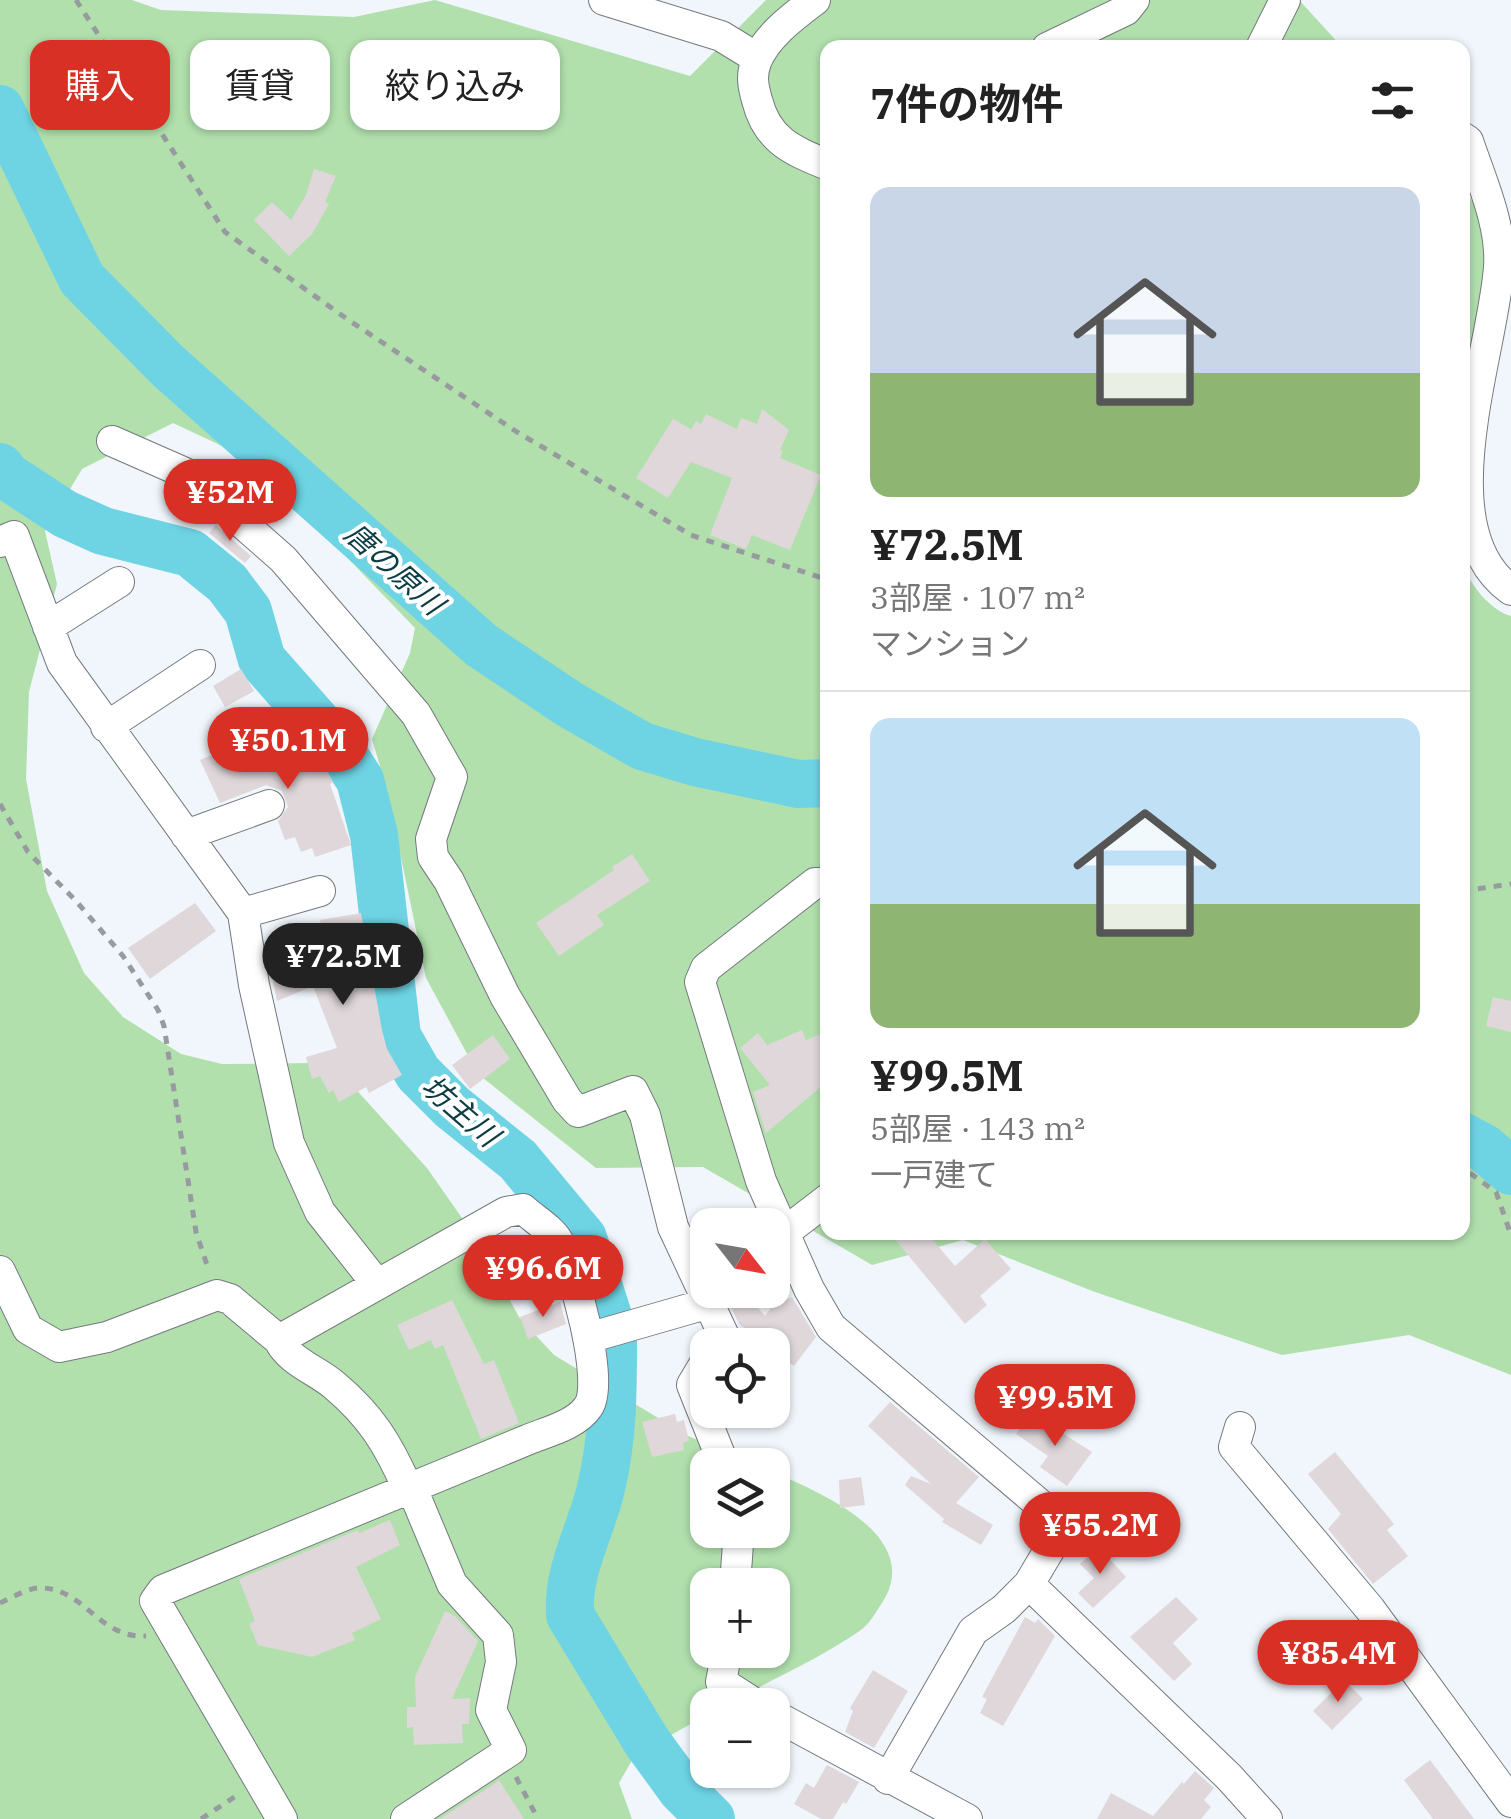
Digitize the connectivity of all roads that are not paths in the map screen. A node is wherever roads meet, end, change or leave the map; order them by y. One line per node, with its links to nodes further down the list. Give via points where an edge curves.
1 (604, 0): 7 (street, via 722,36)
2 (815, 0): 7 (street)
3 (1134, 0): 5 (street)
4 (1285, 0): 6 (street)
5 (1064, 40)
6 (1265, 40)
7 (757, 58): 9 (street, via 752,81 763,122 793,151)
8 (1470, 147): 11 (street, via 1500,264)
9 (820, 162)
10 (112, 440): 28 (street, via 185,473 249,526 416,714 452,778 431,839 433,857 567,1100 578,1112 633,1091)
11 (1470, 455)
12 (1470, 515): 15 (street, via 1482,557)
13 (0, 542): 16 (street, via 14,536)
14 (118, 582): 16 (street)
15 (1511, 590)
16 (48, 627): 18 (street, via 62,663)
17 (200, 665): 18 (street)
18 (106, 727): 20 (street)
19 (268, 804): 20 (street)
20 (186, 836): 23 (street)
21 (820, 883): 25 (street, via 706,968 700,982)
22 (320, 891): 23 (street)
23 (243, 913): 30 (street, via 289,1143 320,1212)
24 (820, 1204): 26 (street)
25 (774, 1208)
26 (790, 1228)
27 (790, 1244): 36 (street, via 832,1326 1064,1525)
28 (690, 1267)
29 (0, 1271): 33 (street, via 28,1328 59,1347 217,1296 230,1299)
30 (376, 1283): 32 (street, via 506,1212 524,1210 557,1239); 33 (street)
31 (692, 1308): 32 (street)
32 (588, 1338): 35 (street, via 594,1390 590,1406 574,1420)
33 (279, 1340): 35 (street, via 366,1414)
34 (1240, 1427): 41 (street, via 1234,1447 1370,1609)
35 (409, 1486): 42 (street, via 162,1590 154,1601); 43 (street, via 452,1584 498,1635 501,1662 492,1710 510,1750)
36 (1029, 1584): 40 (street, via 972,1631); 45 (street)
37 (723, 1668): 38 (street, via 721,1682)
38 (730, 1688)
39 (790, 1724): 40 (street)
40 (888, 1779): 44 (street)
41 (1511, 1802)
42 (282, 1819)
43 (406, 1819)
44 (968, 1819)
45 (1267, 1819)

